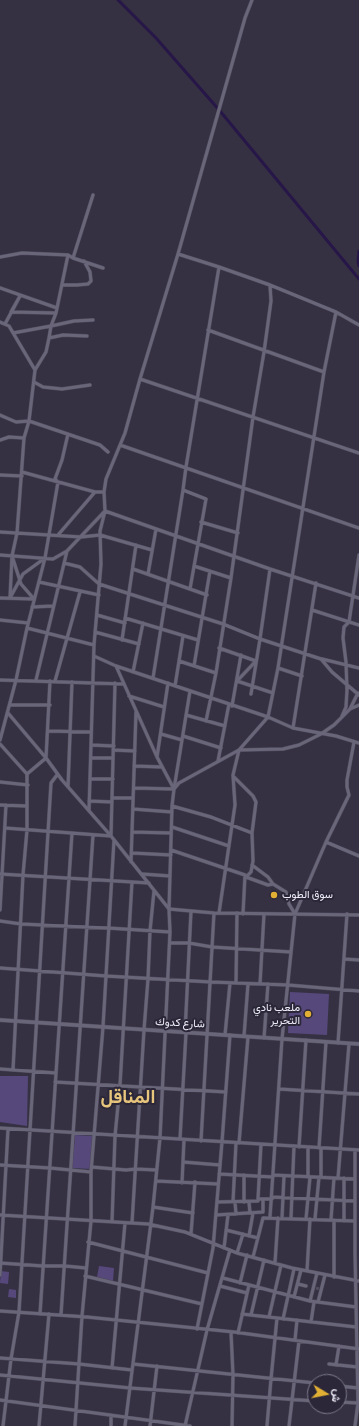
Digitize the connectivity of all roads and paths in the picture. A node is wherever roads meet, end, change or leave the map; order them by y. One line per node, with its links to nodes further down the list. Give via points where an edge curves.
1 (252, 0): 3 (street)
2 (93, 195): 6 (street)
3 (178, 254): 8 (street); 29 (street)
4 (68, 255): 5 (street, via 22,253); 6 (street); 10 (street)
5 (0, 257)
6 (73, 258): 7 (street)
7 (84, 261): 9 (street); 10 (street, via 90,272 91,281 88,284)
8 (219, 267): 11 (street); 22 (street)
9 (103, 268)
10 (62, 285): 14 (street)
11 (270, 285): 15 (street); 26 (street, via 271,301)
12 (0, 288): 13 (street)
13 (20, 296): 14 (street); 16 (street, via 11,312); 19 (street)
14 (57, 308): 16 (street)
15 (336, 312): 20 (street); 28 (street)
16 (56, 313): 21 (street)
17 (93, 320): 21 (street)
18 (0, 322): 19 (street)
19 (5, 324): 23 (street)
20 (359, 325)
21 (51, 326): 23 (street); 25 (street)
22 (208, 330): 26 (street); 32 (street)
23 (13, 333): 27 (street)
24 (87, 336): 25 (street, via 63,335)
25 (49, 338): 27 (street, via 46,352)
26 (264, 352): 28 (street); 34 (street)
27 (35, 370): 30 (street)
28 (324, 372): 38 (street)
29 (140, 379): 32 (street); 40 (street)
30 (34, 382): 31 (street, via 43,387 62,389); 35 (street)
31 (90, 385)
32 (197, 398): 34 (street); 43 (street)
33 (0, 414): 35 (street, via 16,422)
34 (253, 418): 38 (street); 48 (street)
35 (29, 421): 36 (street); 37 (street)
36 (68, 434): 41 (street, via 100,445); 47 (street, via 56,474)
37 (24, 438): 39 (street, via 9,437); 44 (street)
38 (314, 438): 42 (street); 52 (street)
39 (0, 440)
40 (120, 445): 43 (street); 51 (street, via 106,479)
41 (108, 452)
42 (359, 454)
43 (186, 467): 48 (street); 49 (street)
44 (22, 472): 46 (street); 47 (street)
45 (0, 475): 46 (street)
46 (22, 476): 58 (street)
47 (58, 482): 50 (street); 60 (street)
48 (244, 487): 52 (street); 59 (street)
49 (183, 490): 54 (street, via 206,499); 63 (street)
50 (95, 492): 51 (street); 61 (street)
51 (104, 492): 53 (street)
52 (303, 508): 55 (street); 80 (street)
53 (105, 511): 56 (street); 62 (street); 64 (street)
54 (201, 522): 59 (street); 65 (street)
55 (359, 528)
56 (156, 529): 63 (street); 67 (street)
57 (0, 532): 58 (street)
58 (17, 533): 60 (street); 71 (street)
59 (238, 533): 72 (street)
60 (49, 535): 61 (street); 73 (street)
61 (58, 535): 64 (street)
62 (100, 535): 64 (street); 66 (street); 86 (street)
63 (176, 535): 65 (street); 83 (street)
64 (81, 537): 68 (street)
65 (198, 543): 72 (street); 75 (street)
66 (136, 545): 67 (street); 76 (street)
67 (152, 550): 79 (street)
68 (67, 551): 73 (street, via 53,559); 74 (street)
69 (0, 555): 71 (street)
70 (359, 555): 93 (street)
71 (12, 556): 73 (street); 82 (street); 95 (street)
72 (234, 556): 77 (street); 81 (street)
73 (45, 558): 82 (street, via 23,574); 84 (street)
74 (64, 563): 86 (street, via 80,566); 87 (street)
75 (194, 566): 78 (street); 88 (street)
76 (133, 569): 79 (street); 90 (street)
77 (270, 569): 80 (street); 118 (street)
78 (210, 571): 81 (street); 91 (street)
79 (148, 574): 83 (street)
80 (292, 576): 85 (street); 123 (street)
81 (231, 578): 110 (street)
82 (20, 580): 95 (street); 97 (street)
83 (169, 581): 88 (street); 98 (street)
84 (39, 582): 87 (street); 97 (street)
85 (316, 583): 93 (street); 101 (street)
86 (99, 584): 90 (street); 92 (street)
87 (58, 586): 89 (street); 99 (street)
88 (190, 589): 91 (street)
89 (80, 592): 92 (street); 117 (street)
90 (129, 593): 98 (street); 104 (street)
91 (206, 594): 103 (street)
92 (99, 595): 102 (street)
93 (353, 596): 96 (street); 106 (street)
94 (0, 598): 95 (street)
95 (10, 598): 97 (street)
96 (359, 598)
97 (34, 599): 100 (street)
98 (165, 605): 103 (street); 113 (street)
99 (53, 606): 100 (street); 115 (street)
100 (32, 607): 107 (street)
101 (312, 610): 106 (street); 125 (street)
102 (97, 615): 108 (street); 114 (street)
103 (202, 617): 110 (street); 120 (street)
104 (126, 618): 108 (street); 109 (street)
105 (0, 620): 107 (street)
106 (349, 622): 111 (street); 131 (street, via 344,627 343,638)
107 (28, 623): 112 (street)
108 (125, 623): 119 (street)
109 (143, 623): 113 (street); 121 (street)
110 (223, 624): 118 (street); 124 (street)
111 (359, 625)
112 (27, 628): 115 (street); 141 (street)
113 (162, 628): 116 (street); 139 (street)
114 (95, 632): 119 (street); 122 (street)
115 (47, 633): 117 (street); 142 (street)
116 (184, 636): 120 (street); 129 (street)
117 (67, 638): 122 (street); 144 (street)
118 (260, 639): 123 (street); 130 (street)
119 (122, 640): 121 (street)
120 (198, 640): 133 (street)
121 (139, 644): 136 (street)
122 (94, 645): 127 (street)
123 (282, 645): 125 (street); 134 (street)
124 (219, 648): 126 (street); 137 (street)
125 (305, 654): 128 (street); 138 (street)
126 (241, 655): 130 (street); 145 (street)
127 (94, 656): 132 (street); 147 (street)
128 (322, 659): 131 (street); 151 (street)
129 (179, 661): 133 (street); 152 (street)
130 (256, 661): 145 (street); 153 (street)
131 (346, 664): 135 (street); 151 (street)
132 (116, 666): 136 (street); 150 (street)
133 (194, 666): 137 (street)
134 (278, 668): 138 (street); 155 (street)
135 (359, 668)
136 (133, 672): 139 (street)
137 (216, 673): 159 (street)
138 (302, 676): 173 (street)
139 (153, 678): 149 (street)
140 (0, 680): 141 (street)
141 (16, 680): 142 (street); 160 (street)
142 (36, 680): 143 (street)
143 (50, 681): 144 (street); 163 (street)
144 (55, 681): 146 (street)
145 (236, 681): 153 (street); 161 (street)
146 (72, 682): 147 (street); 176 (street)
147 (93, 682): 148 (street); 177 (street)
148 (115, 683): 150 (street); 186 (street)
149 (168, 683): 152 (street); 164 (street)
150 (123, 684): 158 (street)
151 (347, 685): 157 (street); 170 (street, via 346,707)
152 (175, 686): 154 (street)
153 (252, 686): 155 (street); 156 (street)
154 (190, 691): 159 (street); 168 (street)
155 (273, 693): 169 (street)
156 (251, 694)
157 (359, 694): 165 (street)
158 (129, 696): 164 (street); 166 (street)
159 (211, 698): 161 (street); 171 (street)
160 (10, 705): 163 (street); 167 (street)
161 (230, 705): 169 (street); 172 (street)
162 (359, 705): 165 (street)
163 (50, 706): 175 (street)
164 (164, 708): 178 (street)
165 (350, 709): 170 (street)
166 (136, 712): 189 (street); 190 (street)
167 (8, 713): 174 (street); 191 (street)
168 (186, 715): 171 (street); 180 (street)
169 (268, 717): 173 (street); 188 (street)
170 (340, 719): 179 (street)
171 (206, 721): 172 (street)
172 (225, 726): 187 (street)
173 (292, 728): 179 (street)
174 (1, 730): 181 (street)
175 (48, 731): 176 (street); 191 (street)
176 (70, 731): 177 (street); 204 (street)
177 (92, 732): 185 (street)
178 (161, 734): 180 (street); 190 (street)
179 (321, 734): 182 (street); 188 (street, via 291,748)
180 (182, 738): 187 (street); 206 (street)
181 (0, 740)
182 (354, 742): 183 (street); 230 (street, via 347,780 349,795)
183 (359, 743)
184 (0, 744): 197 (street)
185 (91, 745): 186 (street); 192 (street)
186 (114, 748): 189 (street); 193 (street)
187 (221, 748): 194 (street)
188 (238, 750): 194 (street); 199 (street)
189 (135, 751): 195 (street)
190 (157, 757): 196 (street)
191 (46, 758): 197 (street); 198 (street)
192 (91, 758): 193 (street); 200 (street)
193 (113, 758): 201 (street)
194 (218, 762): 206 (street, via 179,783)
195 (134, 766): 196 (street); 205 (street)
196 (162, 767): 206 (street)
197 (27, 774): 203 (street)
198 (57, 775): 204 (street); 222 (street, via 51,783)
199 (233, 775): 218 (street); 226 (street, via 246,787 256,802)
200 (90, 779): 201 (street); 209 (street)
201 (113, 779): 207 (street)
202 (0, 782): 203 (street)
203 (28, 785): 213 (street)
204 (68, 787): 216 (street)
205 (134, 788): 206 (street); 208 (street)
206 (174, 789): 214 (street)
207 (112, 798): 208 (street); 210 (street)
208 (133, 798): 215 (street)
209 (89, 801): 210 (street); 216 (street)
210 (112, 802): 228 (street)
211 (0, 805): 212 (street)
212 (6, 805): 213 (street); 220 (street)
213 (26, 806): 221 (street)
214 (172, 806): 217 (street); 218 (street)
215 (133, 809): 217 (street); 223 (street)
216 (89, 811): 228 (street)
217 (172, 812): 219 (street)
218 (233, 826): 226 (street); 233 (street)
219 (172, 827): 225 (street); 233 (street)
220 (5, 828): 221 (street); 232 (street)
221 (27, 830): 222 (street); 243 (street)
222 (48, 831): 224 (street); 246 (street)
223 (132, 832): 225 (street); 235 (street)
224 (72, 833): 227 (street); 247 (street)
225 (172, 833): 234 (street)
226 (252, 833): 239 (street)
227 (93, 835): 228 (street); 248 (street)
228 (111, 836): 229 (street)
229 (114, 840): 238 (street); 249 (street)
230 (326, 842): 237 (street); 262 (street)
231 (0, 844): 232 (street)
232 (4, 844): 241 (street)
233 (229, 846): 240 (street)
234 (171, 850): 236 (street); 240 (street)
235 (132, 852): 236 (street); 238 (street)
236 (171, 855): 244 (street)
237 (359, 856)
238 (131, 862): 242 (street)
239 (252, 865): 245 (street, via 251,872); 252 (street)
240 (225, 868): 245 (street); 258 (street)
241 (1, 874): 243 (street); 255 (street)
242 (142, 874): 244 (street); 251 (street)
243 (23, 875): 246 (street); 266 (street)
244 (170, 876): 254 (street)
245 (246, 877): 252 (street, via 268,885); 260 (street)
246 (45, 878): 247 (street); 267 (street)
247 (69, 878): 248 (street); 268 (street)
248 (90, 879): 249 (street); 269 (street)
249 (111, 881): 250 (street); 270 (street)
250 (132, 882): 251 (street); 271 (street)
251 (149, 884): 253 (street)
252 (273, 884): 262 (street, via 286,892)
253 (154, 891): 254 (street); 272 (street)
254 (169, 909): 256 (street); 273 (street)
255 (0, 910)
256 (191, 911): 257 (street); 275 (street)
257 (214, 913): 258 (street); 276 (street)
258 (219, 913): 259 (street)
259 (237, 913): 260 (street); 277 (street)
260 (243, 914): 261 (street)
261 (264, 914): 262 (street); 278 (street)
262 (295, 914): 263 (street); 279 (street)
263 (347, 914): 264 (street); 280 (street)
264 (359, 915)
265 (0, 921): 266 (street)
266 (21, 924): 267 (street); 283 (street)
267 (42, 925): 268 (street); 284 (street)
268 (65, 926): 269 (street); 285 (street)
269 (87, 927): 270 (street); 286 (street)
270 (108, 928): 271 (street); 287 (street)
271 (129, 930): 272 (street); 288 (street)
272 (150, 931): 273 (street); 289 (street)
273 (170, 932): 274 (street)
274 (170, 943): 275 (street); 290 (street)
275 (189, 943): 276 (street); 291 (street)
276 (212, 947): 277 (street); 292 (street)
277 (237, 948): 278 (street); 294 (street)
278 (262, 950): 279 (street); 296 (street)
279 (291, 952): 298 (street)
280 (344, 959): 281 (street); 299 (street)
281 (359, 960)
282 (0, 968): 283 (street)
283 (19, 970): 284 (street); 302 (street)
284 (40, 971): 285 (street); 303 (street)
285 (62, 973): 286 (street); 304 (street)
286 (84, 974): 287 (street); 305 (street)
287 (106, 976): 288 (street); 306 (street)
288 (126, 977): 289 (street); 307 (street)
289 (148, 979): 290 (street); 308 (street)
290 (167, 980): 291 (street); 309 (street)
291 (187, 981): 292 (street); 310 (street)
292 (211, 982): 293 (street); 311 (street)
293 (230, 983): 294 (street); 312 (street)
294 (236, 983): 295 (street)
295 (248, 984): 296 (street); 313 (street)
296 (260, 984): 297 (street)
297 (268, 984): 298 (street); 314 (street)
298 (288, 985): 299 (street); 315 (street)
299 (342, 989): 300 (street); 318 (street)
300 (359, 991)
301 (0, 1020): 302 (street, شارع كدوك)
302 (15, 1021): 303 (street, شارع كدوك); 322 (street)
303 (37, 1022): 304 (street, شارع كدوك); 323 (street)
304 (59, 1024): 305 (street, شارع كدوك); 324 (street)
305 (80, 1025): 306 (street, شارع كدوك); 326 (street)
306 (103, 1027): 307 (street, شارع كدوك); 327 (street)
307 (124, 1028): 308 (street, شارع كدوك); 328 (street)
308 (144, 1030): 309 (street, شارع كدوك); 329 (street)
309 (166, 1032): 310 (street, شارع كدوك); 330 (street)
310 (186, 1033): 311 (street, شارع كدوك); 331 (street)
311 (208, 1034): 312 (street, شارع كدوك); 333 (street)
312 (228, 1035): 313 (street, شارع كدوك); 335 (street)
313 (246, 1037): 314 (street, شارع كدوك); 351 (street)
314 (264, 1038): 315 (street, شارع كدوك)
315 (282, 1039): 316 (street, شارع كدوك); 332 (street)
316 (306, 1040): 317 (street, شارع كدوك); 334 (street)
317 (326, 1042): 318 (street, شارع كدوك); 336 (street)
318 (338, 1043): 319 (street, شارع كدوك)
319 (349, 1044): 320 (street, شارع كدوك); 337 (street)
320 (359, 1044)
321 (0, 1069): 322 (street)
322 (12, 1070): 323 (street)
323 (34, 1072): 324 (street); 341 (street)
324 (56, 1073): 325 (street)
325 (56, 1082): 326 (street); 342 (street)
326 (77, 1083): 327 (street); 343 (street)
327 (99, 1084): 328 (street); 344 (street)
328 (120, 1085): 329 (street); 345 (street)
329 (140, 1086): 330 (street); 346 (street)
330 (163, 1088): 331 (street); 347 (street)
331 (183, 1089): 333 (street); 348 (street)
332 (279, 1089): 334 (street); 353 (street)
333 (204, 1090): 335 (street); 349 (street)
334 (303, 1091): 336 (street); 355 (street)
335 (226, 1092): 350 (street)
336 (323, 1092): 337 (street); 357 (street)
337 (346, 1094): 338 (street); 358 (street)
338 (359, 1094)
339 (0, 1128): 340 (street)
340 (8, 1129): 341 (street); 362 (street)
341 (30, 1130): 342 (street); 364 (street)
342 (52, 1132): 343 (street); 366 (street)
343 (74, 1133): 344 (street); 370 (street)
344 (95, 1134): 345 (street); 365 (street)
345 (115, 1136): 346 (street); 367 (street)
346 (138, 1137): 347 (street); 368 (street)
347 (160, 1138): 348 (street); 369 (street)
348 (182, 1140): 349 (street); 360 (street)
349 (201, 1141): 350 (street)
350 (222, 1142): 351 (street); 363 (street)
351 (238, 1143): 352 (street); 373 (street)
352 (261, 1144): 353 (street); 375 (street)
353 (275, 1145): 354 (street); 376 (street)
354 (294, 1146): 355 (street); 378 (street)
355 (299, 1147): 356 (street)
356 (308, 1147): 357 (street); 379 (street)
357 (320, 1148): 358 (street); 380 (street)
358 (341, 1150): 359 (street); 382 (street)
359 (357, 1150): 384 (street)
360 (183, 1162): 363 (street); 387 (street)
361 (0, 1165): 362 (street)
362 (6, 1165): 364 (street); 408 (street)
363 (220, 1165): 372 (street)
364 (27, 1167): 366 (street); 410 (street)
365 (92, 1167): 367 (street); 371 (street)
366 (50, 1168): 370 (street); 412 (street)
367 (113, 1169): 368 (street); 423 (street)
368 (136, 1169): 369 (street); 425 (street)
369 (156, 1170): 385 (street)
370 (71, 1171): 371 (street); 415 (street)
371 (91, 1172): 420 (street)
372 (219, 1174): 373 (street); 388 (street)
373 (233, 1174): 374 (street); 400 (street)
374 (244, 1175): 375 (street); 401 (street)
375 (259, 1176): 376 (street); 392 (street)
376 (273, 1176): 377 (street); 390 (street)
377 (284, 1176): 378 (street); 389 (street)
378 (293, 1176): 379 (street); 391 (street)
379 (309, 1177): 380 (street); 394 (street)
380 (320, 1177): 381 (street); 395 (street)
381 (334, 1178): 382 (street); 396 (street)
382 (338, 1178): 383 (street)
383 (344, 1178): 384 (street); 397 (street)
384 (355, 1179): 398 (street)
385 (156, 1180): 387 (street); 403 (street)
386 (195, 1182): 387 (street); 388 (street); 404 (street)
387 (182, 1183)
388 (218, 1184): 399 (street)
389 (283, 1197): 390 (street); 391 (street); 413 (street)
390 (272, 1198): 393 (street); 411 (street)
391 (292, 1198): 394 (street); 414 (street)
392 (258, 1199): 393 (street); 402 (street)
393 (263, 1199): 405 (street, via 263,1212)
394 (308, 1199): 395 (street); 416 (street)
395 (317, 1199): 396 (street); 418 (street)
396 (332, 1200): 397 (street); 419 (street)
397 (344, 1200): 398 (street); 421 (street)
398 (355, 1201): 422 (street)
399 (218, 1202): 400 (street); 409 (street)
400 (234, 1202): 401 (street); 407 (street)
401 (244, 1202): 402 (street)
402 (249, 1202): 405 (street)
403 (153, 1207): 404 (street); 426 (street)
404 (193, 1213): 428 (street)
405 (251, 1213): 407 (street); 430 (street)
406 (228, 1214): 407 (street); 409 (street); 427 (street)
407 (236, 1214)
408 (2, 1215): 410 (street); 442 (street)
409 (216, 1215): 433 (street)
410 (25, 1216): 412 (street); 444 (street)
411 (270, 1217): 413 (street); 431 (street, via 263,1218)
412 (46, 1218): 415 (street); 446 (street)
413 (280, 1218): 414 (street); 443 (street)
414 (291, 1218): 416 (street)
415 (67, 1219): 420 (street); 447 (street)
416 (306, 1219): 417 (street)
417 (310, 1219): 418 (street); 451 (street)
418 (316, 1219): 419 (street)
419 (333, 1220): 421 (street); 457 (street)
420 (90, 1221): 423 (street); 432 (street)
421 (344, 1221): 422 (street)
422 (355, 1221): 459 (street)
423 (112, 1222): 424 (street)
424 (125, 1223): 425 (street); 436 (street)
425 (132, 1224): 426 (street)
426 (150, 1225): 428 (street); 439 (street)
427 (226, 1230): 429 (street); 434 (street)
428 (191, 1234): 433 (street)
429 (243, 1234): 430 (street); 437 (street)
430 (249, 1236): 431 (street)
431 (258, 1238): 440 (street)
432 (88, 1242): 436 (street); 448 (street)
433 (213, 1243): 434 (street); 452 (street)
434 (224, 1248): 435 (street)
435 (230, 1250): 437 (street); 458 (street)
436 (122, 1251): 439 (street); 461 (street)
437 (237, 1253): 438 (street)
438 (246, 1256): 440 (street); 460 (street)
439 (146, 1257): 452 (street); 468 (street)
440 (253, 1257): 441 (street)
441 (264, 1260): 443 (street); 466 (street)
442 (0, 1262): 444 (street); 454 (street)
443 (275, 1263): 445 (street)
444 (22, 1265): 446 (street); 479 (street)
445 (281, 1265): 449 (street); 469 (street)
446 (43, 1266): 447 (street); 480 (street)
447 (65, 1266): 448 (street); 483 (street)
448 (86, 1268): 456 (street)
449 (294, 1269): 450 (street); 471 (street)
450 (301, 1270): 451 (street); 462 (street)
451 (307, 1271): 453 (street)
452 (208, 1273): 476 (street)
453 (317, 1273): 455 (street); 467 (street)
454 (0, 1275)
455 (326, 1275): 457 (street); 467 (street)
456 (85, 1276): 461 (street); 485 (street)
457 (334, 1277): 459 (street)
458 (223, 1278): 460 (street); 464 (street)
459 (357, 1281): 477 (street)
460 (240, 1283): 463 (street)
461 (120, 1284): 468 (street); 489 (street)
462 (298, 1284): 465 (street); 472 (street)
463 (249, 1285): 466 (street); 470 (street)
464 (220, 1286): 470 (street); 495 (street)
465 (306, 1286)
466 (257, 1287): 469 (street); 484 (street)
467 (316, 1288): 473 (street); 475 (street)
468 (143, 1290): 476 (street); 491 (street)
469 (275, 1292): 471 (street); 486 (street)
470 (248, 1293): 482 (street)
471 (288, 1295): 472 (street); 488 (street)
472 (294, 1297): 473 (street)
473 (310, 1301): 474 (street)
474 (314, 1302): 475 (street); 492 (street)
475 (318, 1302): 477 (street)
476 (202, 1304): 494 (street)
477 (357, 1305): 493 (street)
478 (0, 1311): 479 (street)
479 (19, 1312): 480 (street); 503 (street)
480 (40, 1314): 481 (street)
481 (49, 1314): 483 (street); 504 (street)
482 (242, 1314): 484 (street); 497 (street)
483 (61, 1315): 485 (street)
484 (251, 1315): 486 (street)
485 (82, 1316): 489 (street); 505 (street)
486 (269, 1317): 487 (street)
487 (277, 1318): 488 (street); 498 (street)
488 (283, 1319): 490 (street)
489 (117, 1320): 491 (street); 511 (street)
490 (297, 1320): 492 (street); 499 (street)
491 (138, 1322): 494 (street); 506 (street)
492 (311, 1322): 493 (street)
493 (356, 1327): 501 (street)
494 (197, 1328): 495 (street)
495 (207, 1330): 496 (street); 513 (street)
496 (231, 1332): 497 (street); 514 (street)
497 (238, 1333): 498 (street)
498 (275, 1338): 499 (street); 517 (street)
499 (297, 1341): 500 (street); 519 (street)
500 (339, 1346): 501 (street); 508 (street)
501 (358, 1349): 510 (street)
502 (0, 1358): 503 (street)
503 (11, 1359): 504 (street); 516 (street)
504 (45, 1362): 505 (street); 518 (street)
505 (79, 1364): 511 (street); 521 (street)
506 (133, 1364): 509 (street); 512 (street)
507 (329, 1364): 508 (street)
508 (336, 1364): 510 (street)
509 (157, 1366): 513 (street); 525 (street)
510 (357, 1366): 524 (street)
511 (112, 1368): 512 (street)
512 (132, 1370): 523 (street)
513 (197, 1371): 514 (street); 527 (street)
514 (233, 1374): 517 (street); 528 (street)
515 (0, 1375): 516 (street)
516 (9, 1376): 518 (street); 533 (street)
517 (270, 1379): 519 (street); 529 (street)
518 (44, 1380): 521 (street); 536 (street)
519 (294, 1381): 520 (street); 530 (street)
520 (307, 1382)
521 (78, 1383): 523 (street); 537 (street)
522 (347, 1387): 524 (street)
523 (130, 1388): 525 (street); 539 (street)
524 (358, 1388): 526 (street)
525 (154, 1390): 527 (street); 540 (street)
526 (358, 1392): 535 (street)
527 (192, 1393): 528 (street); 547 (street)
528 (232, 1395): 529 (street); 549 (street)
529 (269, 1398): 530 (street); 550 (street)
530 (292, 1399): 532 (street); 551 (street)
531 (0, 1400): 533 (street)
532 (307, 1400)
533 (6, 1401): 536 (street); 541 (street)
534 (347, 1402): 535 (street)
535 (358, 1403): 552 (street)
536 (41, 1405): 537 (street); 542 (street)
537 (76, 1410): 538 (street); 543 (street)
538 (111, 1415): 539 (street); 544 (street)
539 (126, 1417): 540 (street); 545 (street)
540 (151, 1420): 546 (street); 547 (street)
541 (2, 1426)
542 (39, 1426)
543 (75, 1426)
544 (111, 1426)
545 (125, 1426)
546 (150, 1426)
547 (185, 1426): 548 (street)
548 (190, 1426)
549 (232, 1426)
550 (267, 1426)
551 (289, 1426)
552 (355, 1426)

